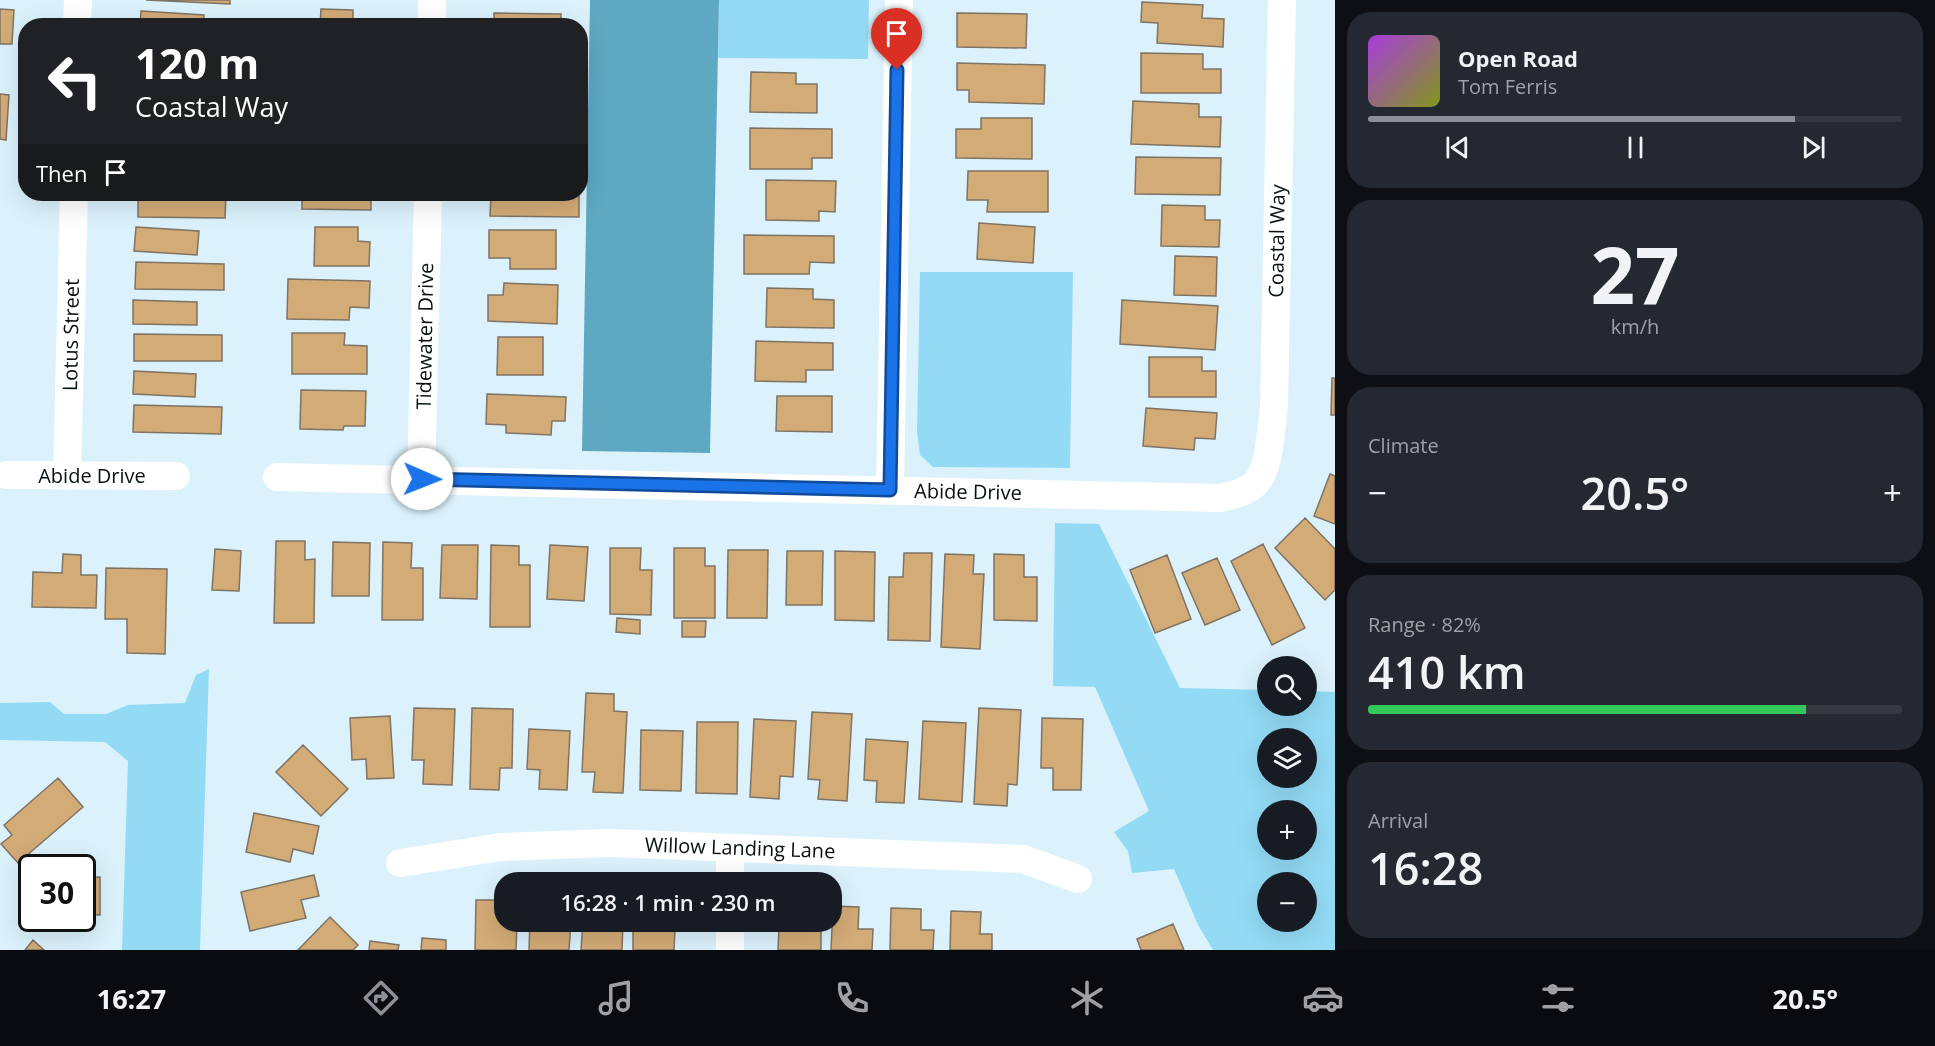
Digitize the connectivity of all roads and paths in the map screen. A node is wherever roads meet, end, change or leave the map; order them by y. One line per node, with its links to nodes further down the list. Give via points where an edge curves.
1 (78, 0): 5 (street)
2 (432, 0): 6 (street)
3 (899, 0): 15 (street)
4 (1282, 0): 14 (street, Coastal Way, via 1274,405 1268,451)
5 (77, 18)
6 (432, 18)
7 (74, 201): 10 (street, Lotus Street)
8 (428, 201): 13 (street, Tidewater Drive)
9 (7, 475): 10 (street, Abide Drive)
10 (68, 476): 11 (street, Abide Drive)
11 (176, 476)
12 (276, 477): 13 (street, Abide Drive)
13 (422, 479): 15 (street, Abide Drive)
14 (1259, 480): 15 (street, Abide Drive, via 1242,492 1221,498)
15 (890, 490)
16 (730, 848): 17 (street, Willow Landing Lane, via 609,843 501,847); 18 (street); 19 (street, Willow Landing Lane, via 1023,859)
17 (400, 863)
18 (730, 872)
19 (1078, 879)
20 (730, 932): 21 (street)
21 (730, 950)

